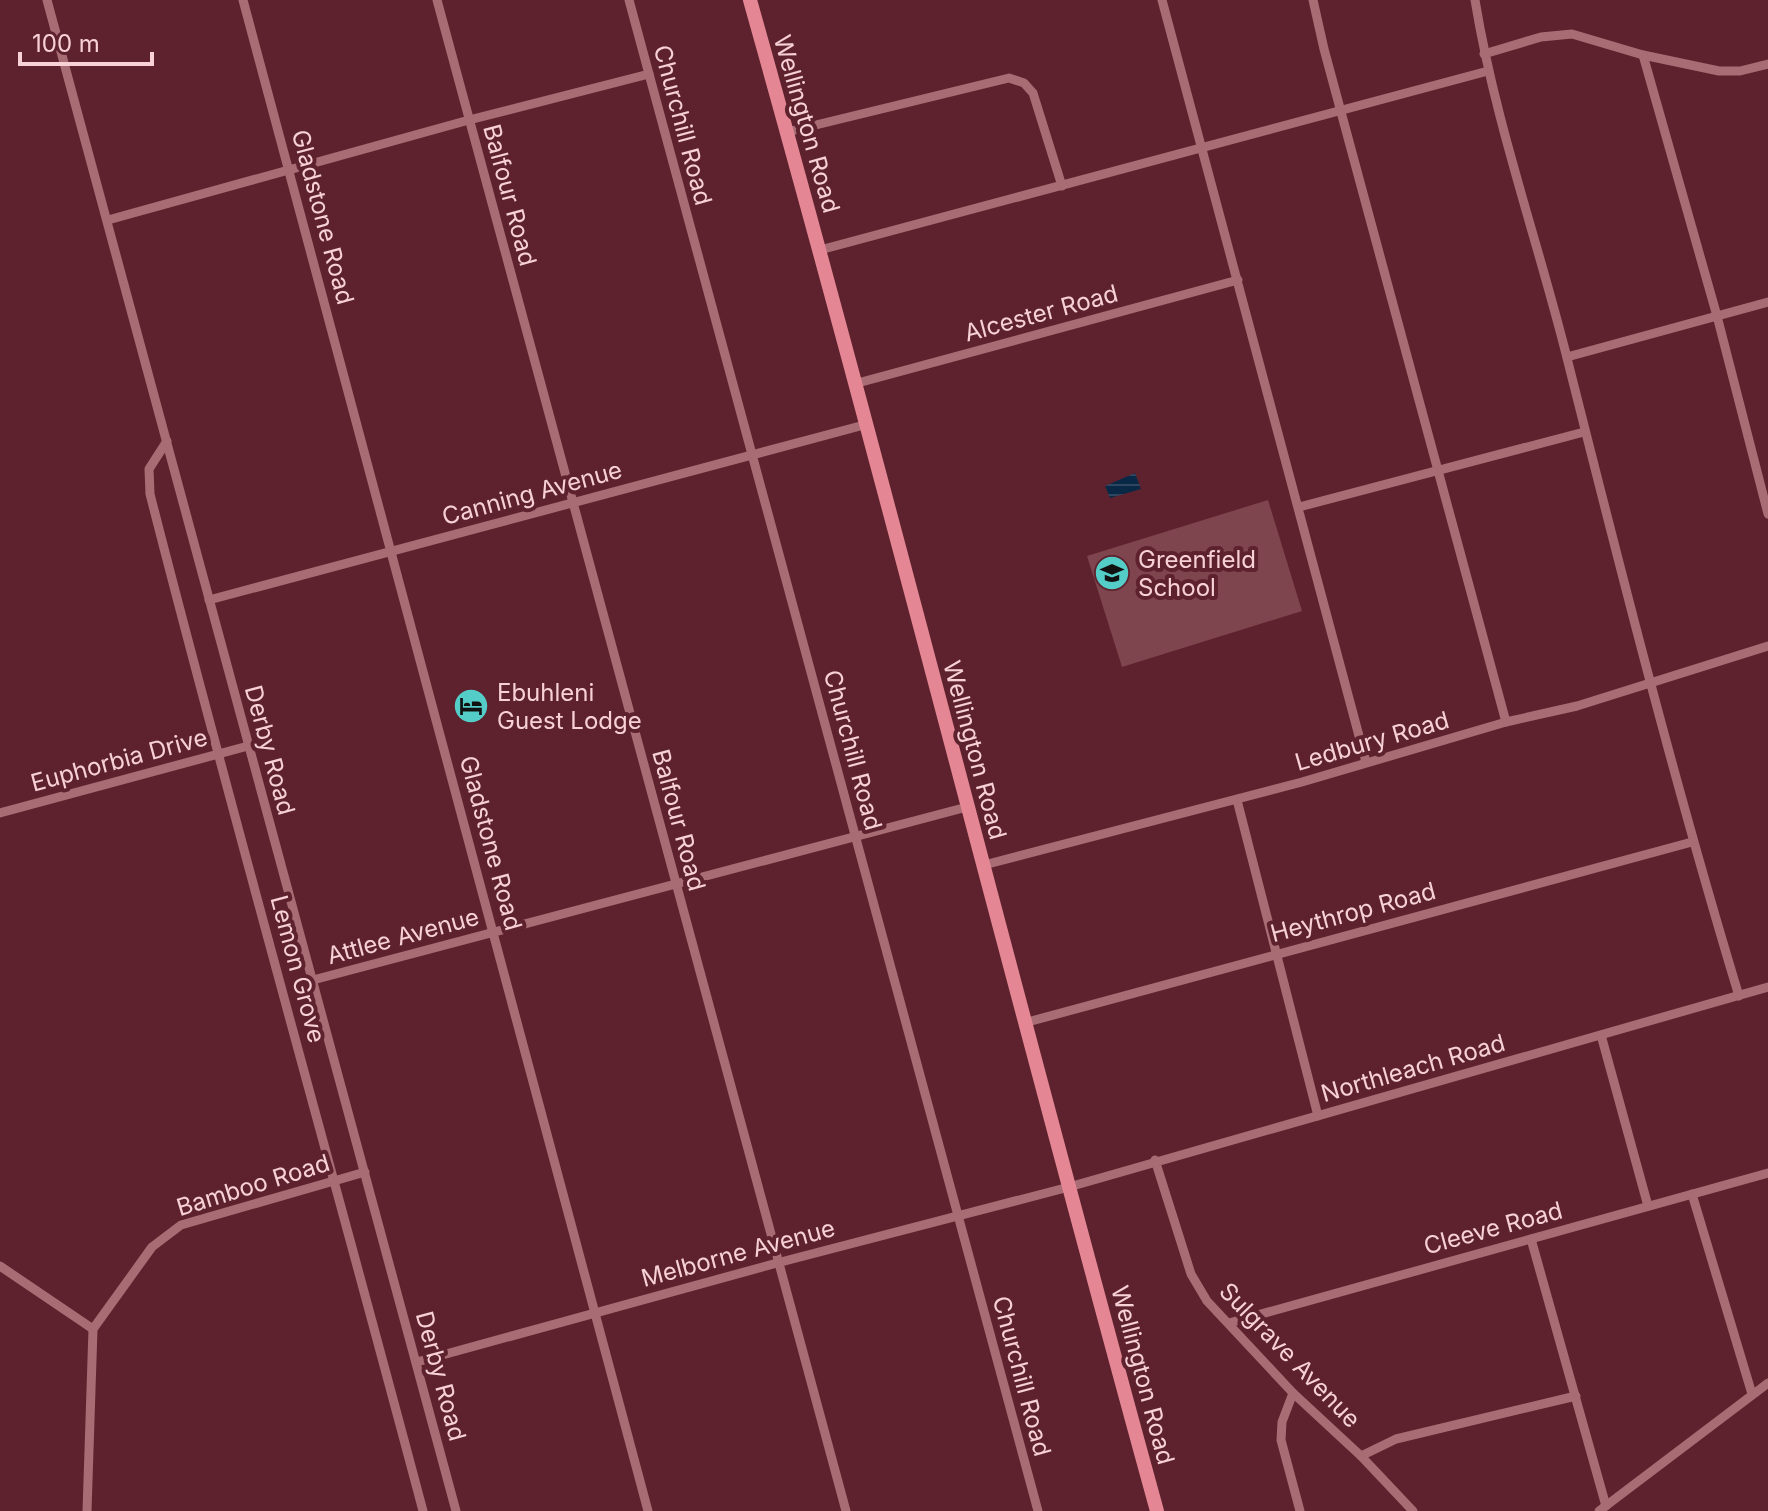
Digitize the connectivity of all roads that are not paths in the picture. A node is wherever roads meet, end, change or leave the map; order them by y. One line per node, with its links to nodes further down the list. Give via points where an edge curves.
1 (47, 0): 20 (street, Derby Road)
2 (243, 0): 18 (street, Gladstone Road)
3 (437, 0): 15 (street, Balfour Road)
4 (629, 0): 13 (street, Churchill Road)
5 (750, 0): 16 (main road, Wellington Road)
6 (1162, 0): 17 (street)
7 (1313, 0): 14 (street)
8 (1475, 0): 9 (street)
9 (1484, 54): 10 (street, via 1572,34); 12 (street)
10 (1643, 55): 11 (street, via 1730,72); 24 (street)
11 (1768, 64)
12 (1488, 71): 14 (street); 25 (street)
13 (649, 74): 15 (street); 30 (street, Churchill Road)
14 (1341, 111): 17 (street); 31 (street)
15 (469, 120): 18 (street); 32 (street, Balfour Road)
16 (787, 132): 19 (street, via 1009,78 1033,93); 21 (main road, Wellington Road)
17 (1203, 149): 19 (street); 22 (street)
18 (290, 171): 20 (street); 35 (street, Gladstone Road)
19 (1062, 186): 21 (street)
20 (108, 220): 29 (street, Derby Road)
21 (820, 250): 26 (main road, Wellington Road)
22 (1238, 280): 26 (street, Alcester Road); 33 (street)
23 (1768, 302): 24 (street)
24 (1717, 316): 25 (street); 34 (street)
25 (1567, 357): 28 (street)
26 (854, 384): 27 (main road, Wellington Road)
27 (864, 425): 30 (street, Canning Avenue); 44 (main road, Wellington Road)
28 (1584, 432): 31 (street); 38 (street)
29 (167, 441): 36 (street, Derby Road); 41 (street, Lemon Grove, via 149,469 150,494)
30 (753, 455): 32 (street, Canning Avenue); 46 (street, Churchill Road)
31 (1438, 472): 33 (street); 39 (street)
32 (572, 503): 35 (street, Canning Avenue); 49 (street, Balfour Road)
33 (1299, 507): 42 (street)
34 (1768, 514)
35 (391, 552): 36 (street, Canning Avenue); 50 (street, Gladstone Road)
36 (209, 600): 40 (street, Derby Road)
37 (1768, 646): 38 (street, Ledbury Road)
38 (1651, 683): 39 (street, Ledbury Road); 47 (street)
39 (1506, 722): 42 (street, Ledbury Road)
40 (248, 746): 41 (street, Euphorbia Drive); 52 (street, Derby Road)
41 (217, 755): 45 (street, Euphorbia Drive); 61 (street, Lemon Grove)
42 (1366, 762): 43 (street, Ledbury Road)
43 (1237, 800): 48 (street, Ledbury Road); 51 (street)
44 (967, 807): 46 (street, Attlee Avenue); 48 (main road, Wellington Road)
45 (0, 813)
46 (856, 837): 49 (street, Attlee Avenue); 65 (street, Churchill Road)
47 (1692, 842): 51 (street, Heythrop Road); 54 (street)
48 (984, 865): 55 (main road, Wellington Road)
49 (676, 886): 50 (street, Attlee Avenue); 67 (street, Balfour Road)
50 (495, 933): 52 (street, Attlee Avenue); 69 (street, Gladstone Road)
51 (1277, 953): 55 (street, Heythrop Road); 57 (street)
52 (313, 980): 59 (street, Derby Road)
53 (1768, 987): 54 (street, Northleach Road)
54 (1739, 996): 56 (street, Northleach Road)
55 (1024, 1023): 62 (main road, Wellington Road)
56 (1601, 1035): 57 (street, Northleach Road); 64 (street)
57 (1318, 1116): 58 (street, Northleach Road)
58 (1155, 1160): 62 (street, Northleach Road); 70 (street, Sulgrave Avenue, via 1191,1274)
59 (365, 1172): 61 (street, Bamboo Road); 72 (street, Derby Road)
60 (1768, 1173): 63 (street, Cleeve Road)
61 (334, 1182): 71 (street, Bamboo Road, via 174,1229 152,1247); 80 (street, Lemon Grove)
62 (1069, 1187): 65 (street, Melborne Avenue); 85 (main road, Wellington Road)
63 (1692, 1194): 64 (street, Cleeve Road); 75 (street)
64 (1648, 1206): 66 (street, Cleeve Road)
65 (958, 1216): 67 (street, Melborne Avenue); 84 (street, Churchill Road)
66 (1531, 1239): 70 (street, Cleeve Road); 76 (street)
67 (777, 1263): 69 (street, Melborne Avenue); 83 (street, Balfour Road)
68 (0, 1266): 71 (street)
69 (596, 1313): 72 (street, Melborne Avenue); 82 (street, Gladstone Road)
70 (1229, 1323): 74 (street, Sulgrave Avenue)
71 (93, 1329): 79 (street)
72 (417, 1362): 81 (street, Derby Road)
73 (1768, 1383): 75 (street)
74 (1293, 1393): 77 (street, Sulgrave Avenue); 86 (street, via 1281,1440)
75 (1752, 1394): 78 (street)
76 (1576, 1396): 77 (street, via 1396,1439); 78 (street)
77 (1361, 1456): 87 (street, Sulgrave Avenue)
78 (1602, 1508)
79 (87, 1511)
80 (423, 1511)
81 (456, 1511)
82 (648, 1511)
83 (846, 1511)
84 (1038, 1511)
85 (1157, 1511)
86 (1300, 1511)
87 (1413, 1511)

